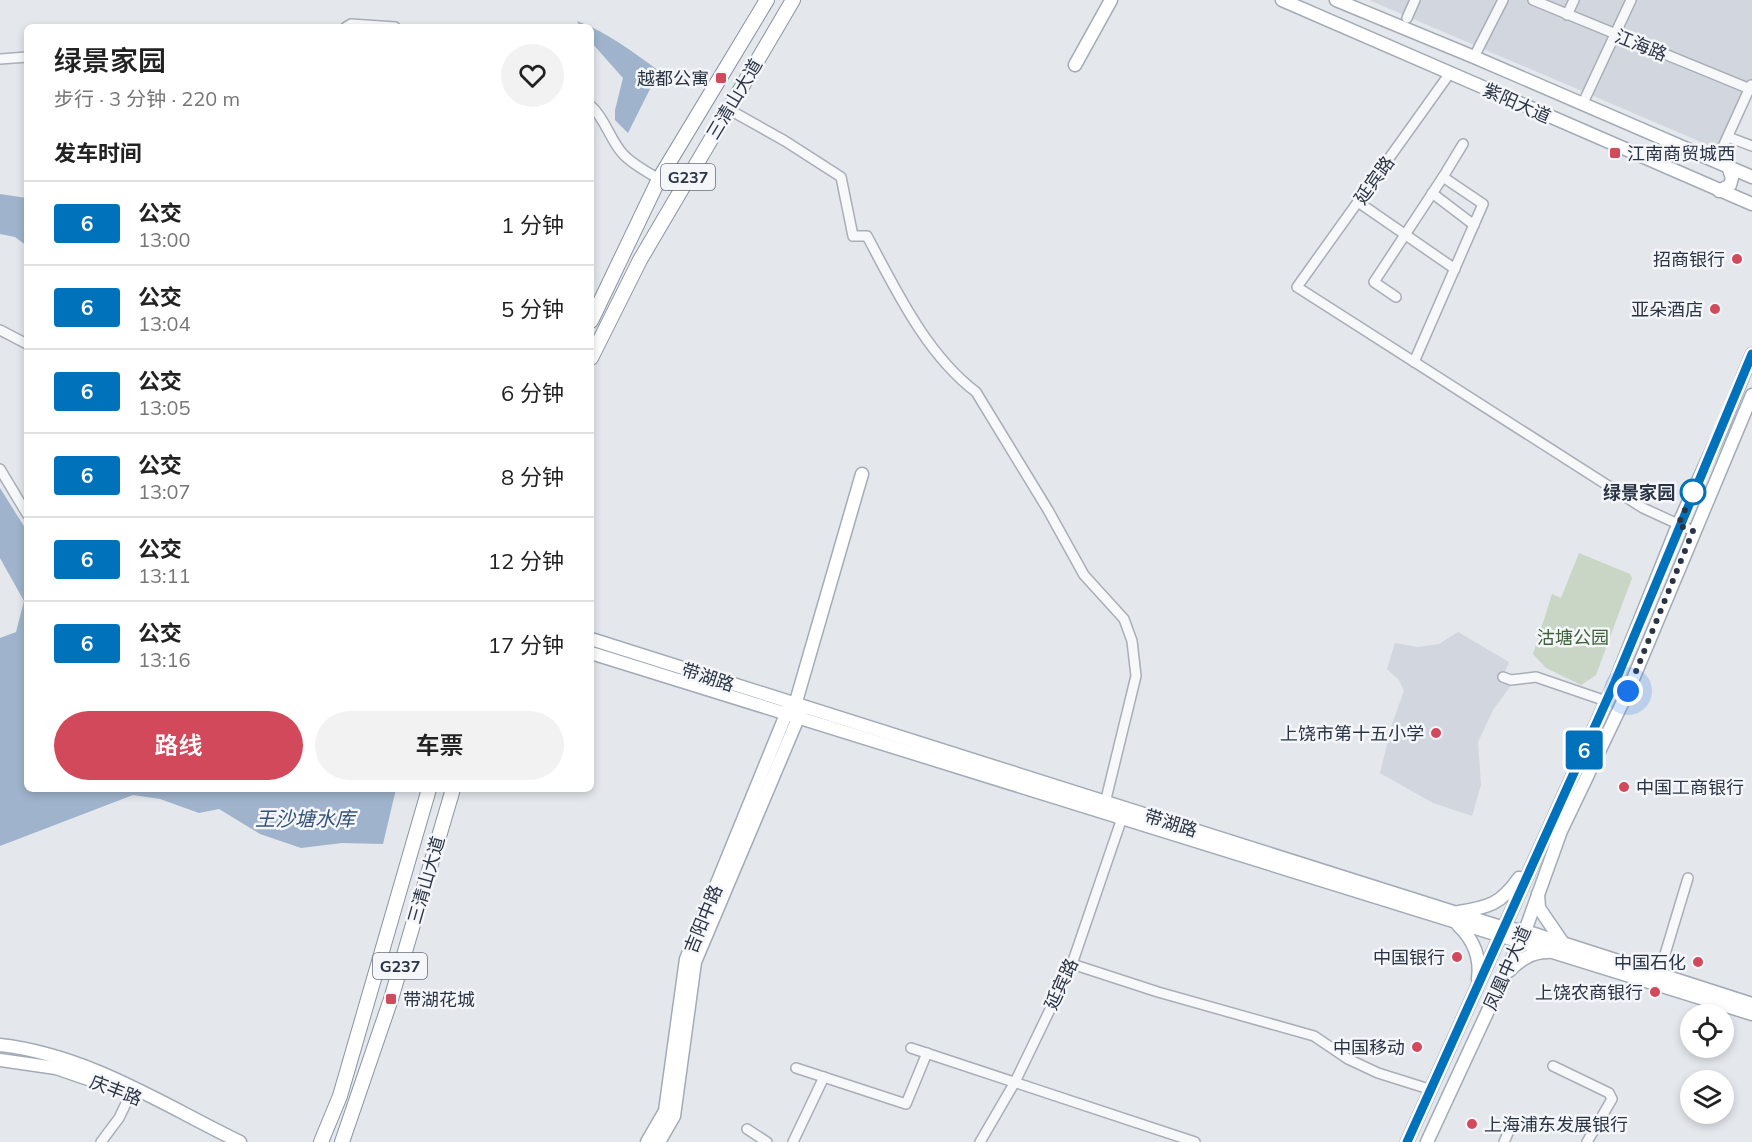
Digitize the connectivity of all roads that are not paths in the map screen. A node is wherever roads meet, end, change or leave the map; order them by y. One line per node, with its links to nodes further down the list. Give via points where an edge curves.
1 (767, 0): 30 (highway, 三清山大道 / G237)
2 (793, 0): 22 (highway, 三清山大道 / G237)
3 (1112, 0): 17 (main road)
4 (1282, 0): 18 (main road, 紫阳大道)
5 (1336, 0): 15 (main road, 紫阳大道)
6 (1415, 0): 12 (street)
7 (1503, 0): 15 (street)
8 (1533, 0): 11 (street, 江海路)
9 (1574, 0): 11 (street)
10 (1631, 0): 13 (street)
11 (1567, 15): 13 (street, 江海路)
12 (1407, 18)
13 (1615, 34): 19 (street, 江海路); 20 (street)
14 (24, 57): 16 (street)
15 (1474, 57): 20 (main road, 紫阳大道)
16 (0, 60)
17 (1075, 65)
18 (1450, 73): 31 (main road, 紫阳大道); 33 (street, 延宾路)
19 (1751, 86): 23 (street)
20 (1583, 104): 26 (main road, 紫阳大道)
21 (594, 108): 30 (street, via 624,155)
22 (728, 109): 42 (highway, 三清山大道 / G237, via 640,260); 58 (street, via 841,177 853,236 867,236 916,323 960,379 976,392 1084,575 1124,619 1132,641 1136,676)
23 (1728, 137): 25 (street); 26 (street)
24 (1463, 144): 28 (street)
25 (1752, 146)
26 (1716, 162): 27 (main road, 紫阳大道)
27 (1729, 169): 29 (main road, 紫阳大道); 31 (main road, via 1730,185)
28 (1443, 177): 32 (street); 35 (street, via 1483,204)
29 (1752, 177)
30 (659, 179): 39 (highway, 三清山大道 / G237)
31 (1719, 191): 34 (main road, 紫阳大道)
32 (1432, 193): 35 (street); 36 (street)
33 (1358, 202): 36 (street); 44 (street, 延宾路, via 1297,287)
34 (1752, 204)
35 (1474, 225): 37 (street)
36 (1406, 233): 37 (street); 38 (street, via 1374,282)
37 (1455, 269): 44 (street)
38 (1396, 297)
39 (594, 315)
40 (0, 330): 41 (street)
41 (24, 342)
42 (594, 352)
43 (1752, 354): 49 (main road, 凤凰中大道)
44 (1414, 362): 49 (street, via 1643,508)
45 (1752, 395): 50 (main road, 凤凰中大道)
46 (0, 469): 48 (street)
47 (862, 474): 55 (main road, 吉阳中路)
48 (24, 509)
49 (1678, 525): 50 (street); 54 (main road, 凤凰中大道)
50 (1693, 531): 62 (main road, 凤凰中大道, via 1628,691 1561,831)
51 (594, 640): 55 (main road, 带湖路)
52 (594, 653): 55 (main road, 带湖路)
53 (1503, 677): 54 (street, via 1536,677)
54 (1606, 701): 60 (main road, 凤凰中大道)
55 (795, 709): 58 (main road, 带湖路); 59 (main road, 带湖路); 91 (main road, 吉阳中路, via 686,959 664,1111); 92 (main road, 吉阳中路, via 696,962 674,1116)
56 (428, 792): 89 (highway, 三清山大道 / G237, via 340,1096)
57 (452, 792): 90 (highway, 三清山大道 / G237, via 391,999)
58 (1105, 803): 63 (main road, 带湖路)
59 (1122, 818): 63 (main road, 带湖路); 67 (street, 延宾路)
60 (1532, 860): 63 (main road, via 1510,892 1493,905); 64 (main road, 凤凰中大道)
61 (1688, 878): 68 (street)
62 (1538, 892): 65 (main road, 凤凰中大道); 66 (main road, via 1539,908)
63 (1457, 918): 64 (main road, 带湖路); 70 (main road, via 1476,949 1480,965)
64 (1503, 932): 65 (main road, 带湖路); 70 (main road, 凤凰中大道)
65 (1522, 936): 66 (main road, 带湖路); 69 (main road, 凤凰中大道)
66 (1562, 949): 68 (main road, 带湖路); 69 (main road, via 1521,958); 72 (main road, 带湖路)
67 (1072, 964): 80 (street, 延宾路); 81 (street, via 1314,1036 1378,1073)
68 (1659, 974): 71 (main road, 带湖路)
69 (1503, 976): 98 (main road, 凤凰中大道)
70 (1476, 992): 81 (main road, 凤凰中大道)
71 (1752, 1004)
72 (1752, 1014)
73 (0, 1045): 88 (main road, via 71,1059)
74 (911, 1048): 75 (street)
75 (927, 1053): 79 (street, via 906,1104); 80 (street)
76 (0, 1060): 82 (main road, 庆丰路, via 56,1068)
77 (1553, 1066): 100 (street, via 1609,1093 1612,1099)
78 (796, 1068): 79 (street)
79 (824, 1077): 94 (street)
80 (1014, 1082): 95 (street, 延宾路); 96 (street)
81 (1432, 1090): 97 (main road, 凤凰中大道)
82 (131, 1093): 86 (street); 87 (main road, 庆丰路)
83 (747, 1130): 85 (street)
84 (1509, 1131): 99 (street)
85 (755, 1139): 93 (street)
86 (101, 1142)
87 (225, 1142)
88 (240, 1142)
89 (321, 1142)
90 (342, 1142)
91 (647, 1142)
92 (659, 1142)
93 (767, 1142)
94 (793, 1142)
95 (980, 1142)
96 (1195, 1142)
97 (1407, 1142)
98 (1427, 1142)
99 (1504, 1142)
100 (1587, 1142)

